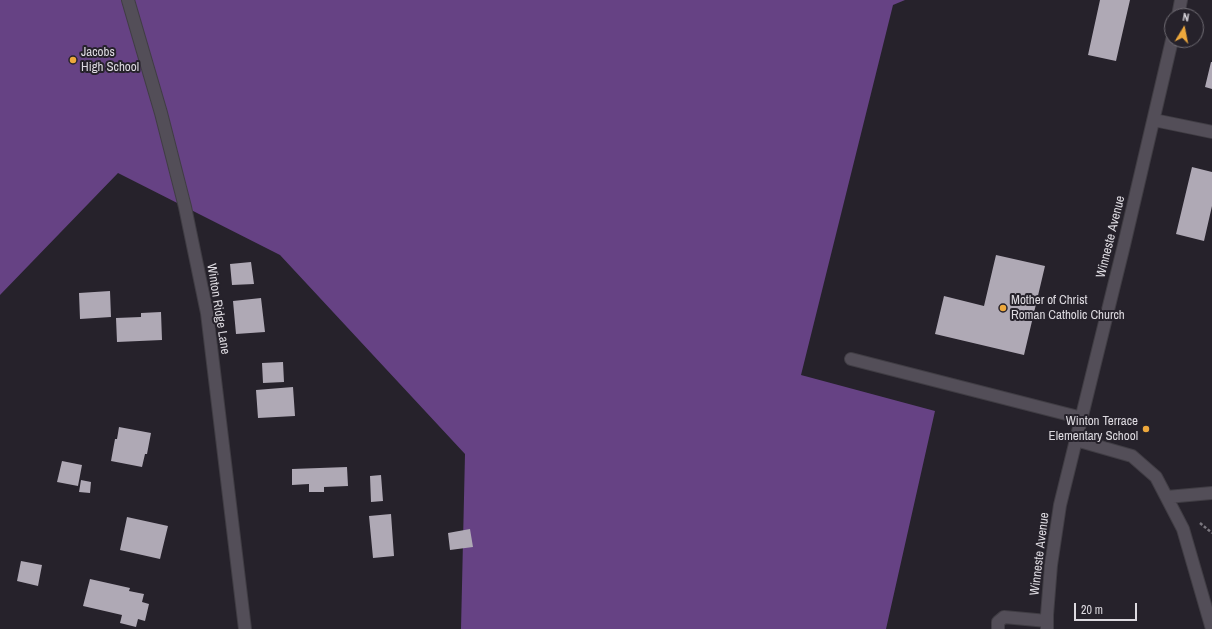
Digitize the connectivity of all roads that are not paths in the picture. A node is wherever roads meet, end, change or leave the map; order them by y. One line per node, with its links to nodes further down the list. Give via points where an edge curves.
1 (128, 0): 11 (street, Winton Ridge Lane, via 186,207 207,313)
2 (1170, 48): 3 (street, Winneste Avenue)
3 (1154, 120): 4 (street); 6 (street, Winneste Avenue)
4 (1212, 132)
5 (851, 359): 6 (street)
6 (1082, 418): 7 (street, Winneste Avenue)
7 (1076, 440): 9 (street, via 1132,456 1156,477); 10 (street, Winneste Avenue, via 1060,505 1050,565)
8 (1212, 493): 9 (street)
9 (1166, 497): 13 (street, via 1183,529)
10 (1047, 625): 12 (street, via 1004,617 998,622)
11 (245, 629)
12 (998, 629)
13 (1212, 629)

